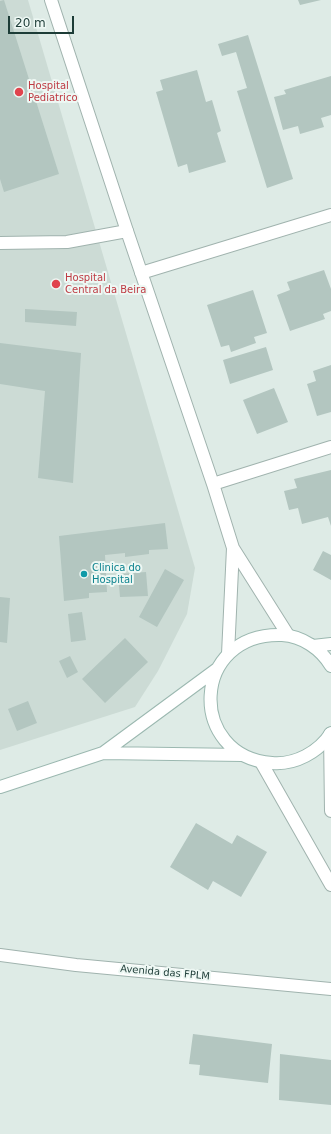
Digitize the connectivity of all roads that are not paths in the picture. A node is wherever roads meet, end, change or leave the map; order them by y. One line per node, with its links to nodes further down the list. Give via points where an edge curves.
1 (51, 0): 3 (street)
2 (331, 215): 5 (street)
3 (127, 231): 4 (street, via 67,242); 5 (street)
4 (0, 243)
5 (141, 273): 7 (street)
6 (331, 447): 7 (street)
7 (214, 484): 8 (street)
8 (233, 548): 9 (street); 12 (street)
9 (288, 635): 11 (street); 12 (street, via 266,635 245,641)
10 (331, 644): 11 (street)
11 (313, 646): 13 (street)
12 (228, 654): 14 (street)
13 (331, 666)
14 (217, 669): 16 (street); 17 (street, via 211,688 210,708 220,732)
15 (331, 733): 18 (street, via 317,749 300,759 281,764); 20 (street)
16 (103, 753): 17 (street); 19 (street)
17 (242, 755): 18 (street)
18 (261, 762): 21 (street)
19 (0, 787)
20 (331, 811)
21 (331, 885)
22 (0, 955): 23 (street, Avenida das FPLM, via 76,965)
23 (331, 989)

